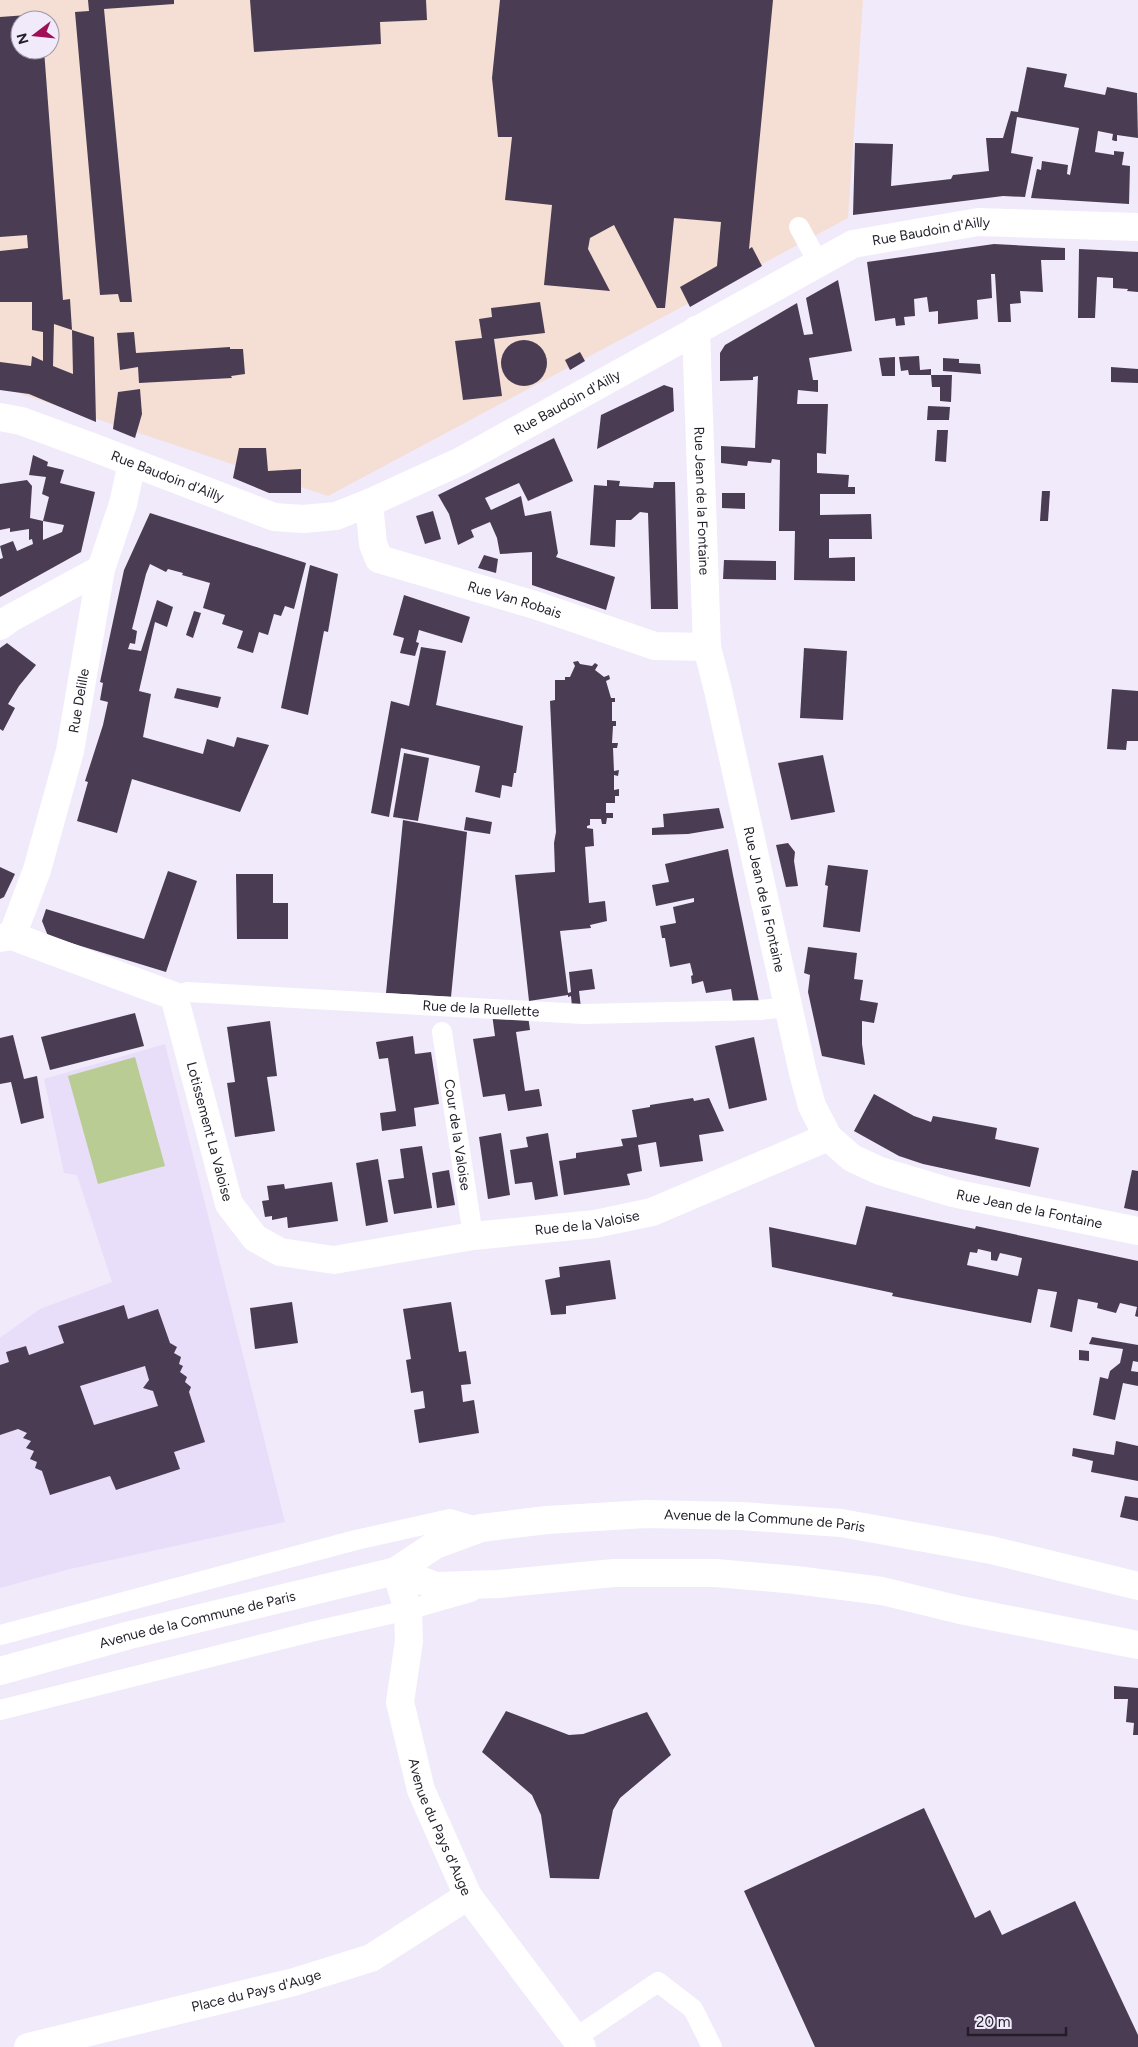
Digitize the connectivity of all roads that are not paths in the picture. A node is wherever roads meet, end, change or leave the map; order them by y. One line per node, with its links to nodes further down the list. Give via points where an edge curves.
1 (799, 227): 3 (lane)
2 (1138, 227): 3 (street, Rue Baudoin d'Ailly, via 978,222 853,244)
3 (819, 264): 4 (street, Rue Baudoin d'Ailly)
4 (696, 330): 7 (street, Rue Baudoin d'Ailly, via 462,461); 10 (street, Rue Jean de la Fontaine)
5 (0, 417): 6 (street, Rue Baudoin d'Ailly, via 21,421)
6 (132, 463): 7 (street, Rue Baudoin d'Ailly, via 274,516 303,519 336,516); 8 (street, Rue Delille, via 123,504)
7 (370, 503): 10 (street, Rue Van Robais, via 373,544 379,559 538,606 655,646)
8 (102, 569): 9 (street); 11 (street, Rue Delille, via 70,751 37,870)
9 (0, 626)
10 (707, 647): 13 (street, Rue Jean de la Fontaine)
11 (6, 937): 12 (street, Rue Delille)
12 (174, 996): 13 (lane, Rue de la Ruellette, via 187,992 583,1014); 18 (street, Lotissement La Valoise, via 229,1204 255,1238 280,1252)
13 (788, 1007): 15 (street, Rue Jean de la Fontaine, via 812,1106)
14 (442, 1032): 17 (lane, Cour de la Valoise)
15 (828, 1136): 16 (street, Rue Jean de la Fontaine, via 852,1158 880,1171 953,1193); 17 (street, Rue de la Valoise, via 652,1212 595,1224)
16 (1138, 1231)
17 (473, 1236): 18 (street, Rue de la Valoise)
18 (334, 1260)
19 (481, 1528): 20 (street, Avenue de la Commune de Paris, via 435,1545); 22 (street, Avenue de la Commune de Paris, via 646,1514 841,1523 992,1550); 24 (lane, via 450,1520 356,1540)
20 (396, 1571): 21 (street, via 436,1586); 23 (street, Avenue du Pays d'Auge); 26 (street, Avenue de la Commune de Paris, via 130,1635)
21 (498, 1584): 23 (lane); 25 (street, via 614,1573 716,1572 882,1591)
22 (1138, 1586)
23 (408, 1610): 27 (lane); 28 (street, Avenue du Pays d'Auge, via 409,1641 400,1702 421,1790)
24 (0, 1635)
25 (1138, 1645)
26 (0, 1671)
27 (0, 1710)
28 (468, 1896): 29 (street, Avenue du Pays d'Auge); 30 (street, Place du Pays d'Auge, via 371,1958 294,1982)
29 (579, 2043): 31 (lane, via 658,1982 693,2009)
30 (28, 2047)
31 (712, 2047)

